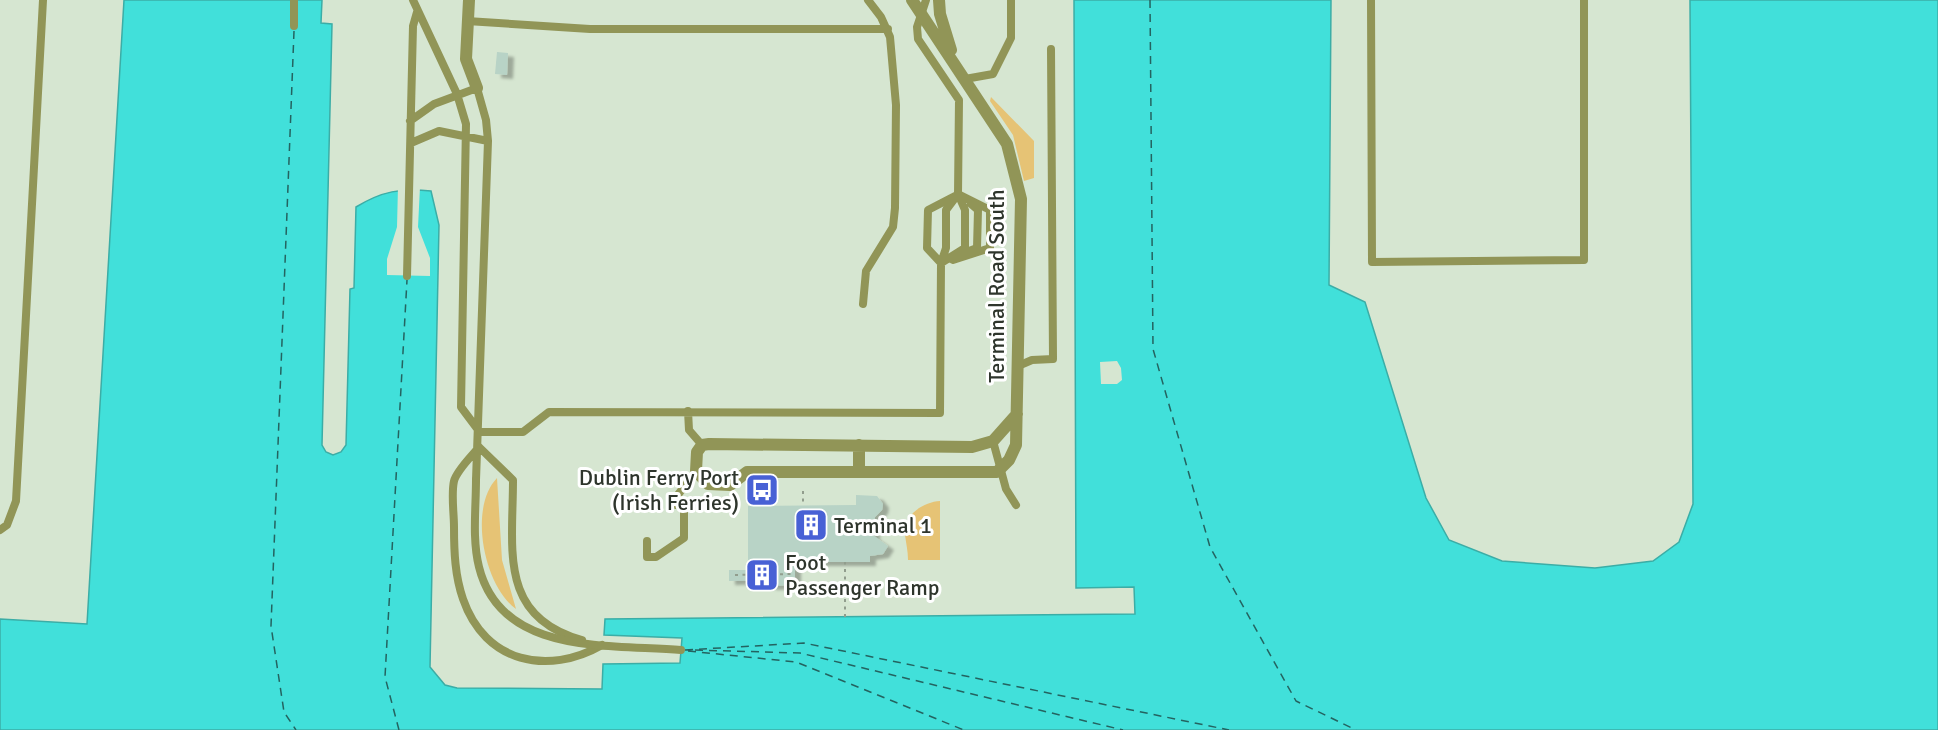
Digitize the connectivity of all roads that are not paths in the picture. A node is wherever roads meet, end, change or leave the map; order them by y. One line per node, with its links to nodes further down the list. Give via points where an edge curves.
1 (43, 0): 42 (lane, via 16,501 7,525)
2 (294, 0): 15 (lane)
3 (413, 0): 12 (lane)
4 (469, 0): 14 (street)
5 (868, 0): 16 (lane)
6 (912, 0): 13 (street, Terminal Road South)
7 (926, 0): 13 (lane)
8 (939, 0): 18 (street, Terminal Road South)
9 (1011, 0): 19 (lane, via 1011,38 993,74)
10 (1371, 0): 11 (lane, via 1372,262 1584,260)
11 (1584, 0)
12 (417, 12): 21 (lane); 22 (lane, via 413,26)
13 (921, 13): 18 (street, Terminal Road South); 26 (lane, via 918,39 959,100)
14 (467, 21): 16 (lane, via 590,29); 20 (street, via 465,59)
15 (294, 26)
16 (888, 29): 29 (lane, via 896,105 893,227 867,271)
17 (1051, 49): 30 (lane, via 1053,359 1032,360)
18 (955, 66): 19 (street, Terminal Road South)
19 (965, 79): 30 (street, Terminal Road South, via 1007,144 1021,199)
20 (477, 87): 21 (lane); 24 (lane)
21 (456, 94): 22 (lane); 23 (lane, via 464,114)
22 (411, 121): 25 (lane)
23 (466, 137): 24 (lane); 25 (lane, via 439,131); 33 (lane, via 461,407)
24 (488, 141): 33 (lane)
25 (411, 143): 28 (lane)
26 (958, 194): 27 (lane, via 946,210 946,248); 27 (lane, via 965,210 965,248); 27 (lane, via 928,210 927,248); 27 (lane, via 978,210 977,248); 27 (lane, via 990,210 990,248)
27 (941, 263): 31 (lane, via 940,413)
28 (407, 276)
29 (863, 304)
30 (1018, 366): 32 (street, Terminal Road South)
31 (688, 411): 33 (lane, via 549,412 523,432); 35 (lane, via 689,430)
32 (1017, 414): 34 (street, Terminal Road South); 38 (street, Terminal Road South, via 1016,445)
33 (479, 432): 37 (lane)
34 (993, 441): 36 (street, via 972,447); 38 (lane)
35 (702, 445): 36 (street); 39 (street, via 697,452)
36 (860, 445): 40 (street)
37 (479, 447): 44 (lane, via 513,480 513,562 524,603 563,635); 44 (lane, via 454,480 457,579 472,618 497,646 535,662 581,657); 44 (lane, bridge, via 479,566 489,593 508,616 533,632 556,639 681,650)
38 (1000, 468): 40 (street, via 997,472); 41 (lane)
39 (696, 471): 40 (street, via 708,484 730,484 747,472); 43 (lane, via 677,496 676,506 684,506 684,538 656,557 647,557)
40 (859, 472)
41 (1016, 506)
42 (0, 530)
43 (647, 541)
44 (602, 645)

